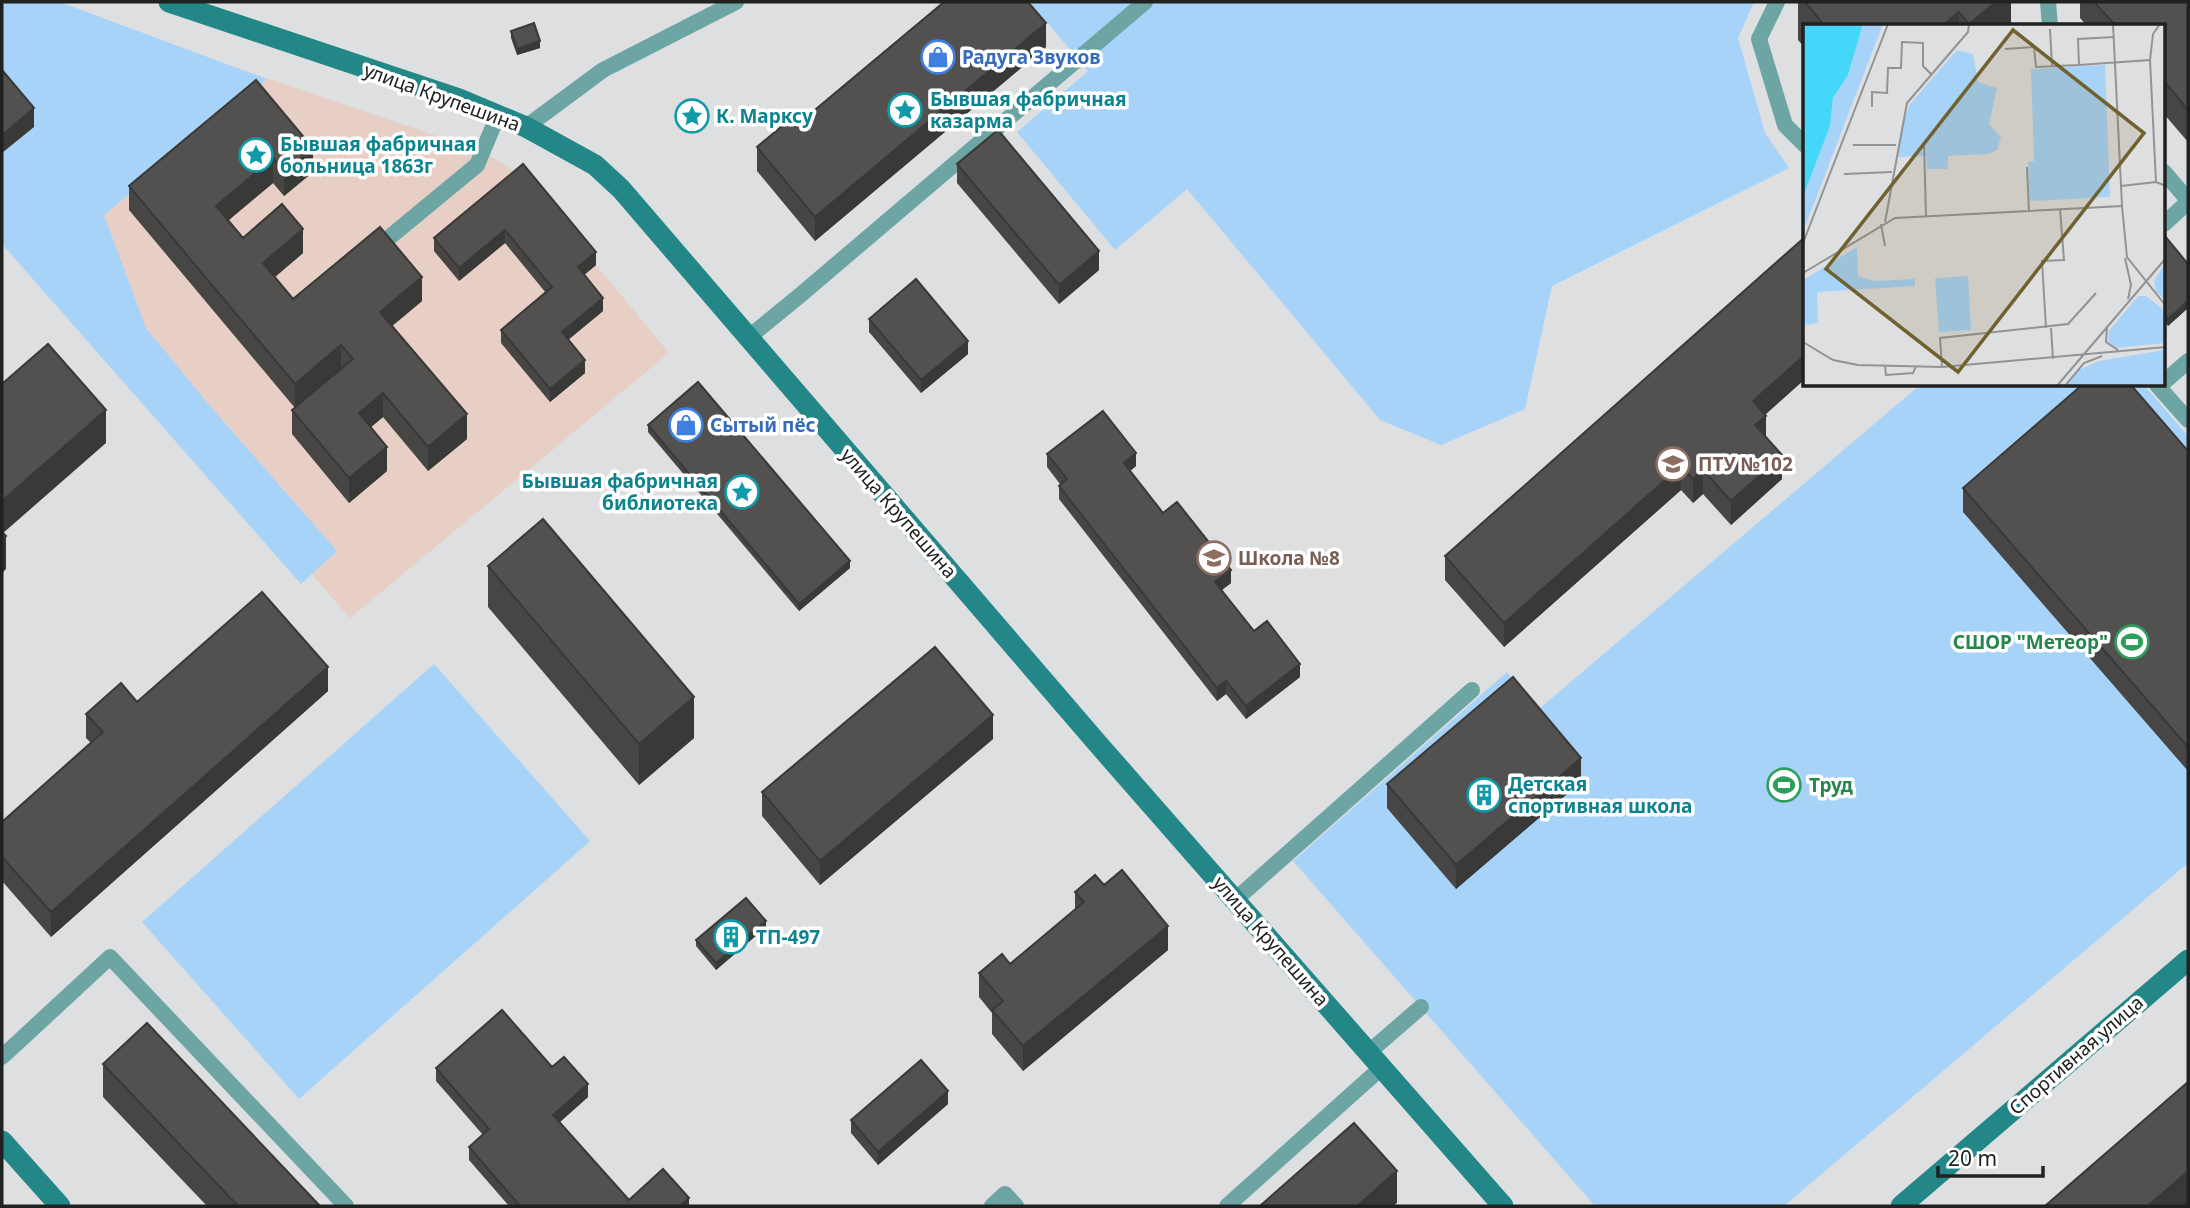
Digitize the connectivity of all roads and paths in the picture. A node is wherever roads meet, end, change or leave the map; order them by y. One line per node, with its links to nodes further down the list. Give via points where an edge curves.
1 (169, 2): 7 (main road, улица Крупешина)
2 (736, 2): 8 (lane, via 603,70)
3 (1145, 2): 14 (lane)
4 (1777, 2): 9 (lane, via 1759,39 1785,125)
5 (2048, 2): 6 (lane)
6 (2050, 24)
7 (498, 115): 8 (main road, улица Крупешина); 13 (lane, via 477,165)
8 (526, 128): 14 (main road, улица Крупешина, via 595,165 621,188)
9 (1803, 143)
10 (2166, 174): 11 (lane)
11 (2188, 201): 12 (lane)
12 (2166, 222)
13 (391, 236)
14 (748, 337): 20 (main road, улица Крупешина)
15 (2188, 361): 16 (lane)
16 (2166, 380)
17 (2162, 387): 18 (lane)
18 (2188, 420)
19 (1472, 690): 20 (lane)
20 (1235, 900): 24 (main road, улица Крупешина)
21 (2188, 960): 32 (main road, Спортивная улица)
22 (1421, 1007): 24 (lane)
23 (2, 1057): 27 (lane, via 110,957)
24 (1375, 1060): 30 (lane); 31 (main road, улица Крупешина)
25 (2, 1141): 26 (main road)
26 (60, 1206)
27 (346, 1206)
28 (992, 1206): 29 (lane, via 1005,1194)
29 (1016, 1206)
30 (1227, 1206)
31 (1503, 1206)
32 (1901, 1206)

